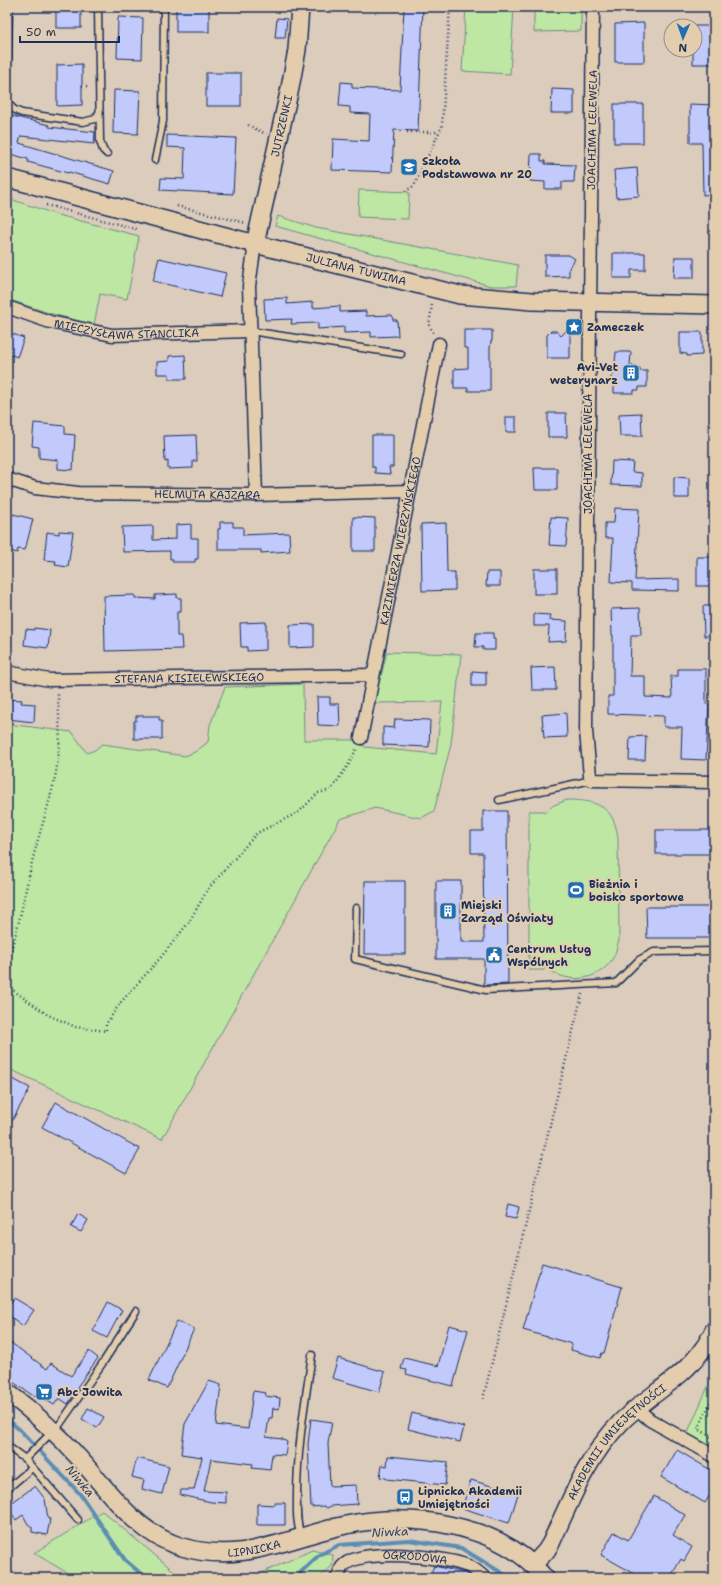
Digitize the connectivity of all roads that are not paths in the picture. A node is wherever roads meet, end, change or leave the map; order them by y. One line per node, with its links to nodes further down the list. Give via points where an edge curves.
1 (9, 7): 6 (lane, via 9,105 22,113 83,122 95,119)
2 (98, 7): 6 (lane)
3 (164, 7): 8 (lane, via 163,121)
4 (300, 7): 10 (street, JUTRZENKI, via 297,50 290,88)
5 (593, 7): 11 (street, JOACHIMA LELEWELA)
6 (99, 113): 7 (lane, via 101,147)
7 (107, 154)
8 (156, 160)
9 (7, 178): 10 (street, JULIANA TUWIMA)
10 (254, 244): 11 (street, JULIANA TUWIMA, via 460,295); 14 (street, via 249,286)
11 (590, 303): 12 (street, JULIANA TUWIMA); 23 (street, JOACHIMA LELEWELA, via 586,731)
12 (714, 305)
13 (7, 307): 14 (street, MIECZYSŁAWA STANCLIKA, via 50,322 112,335)
14 (250, 331): 16 (lane); 19 (street)
15 (439, 344): 18 (street, KAZIMIERZA WIERZYŃSKIEGO)
16 (401, 354)
17 (7, 479): 19 (street, HELMUTA KAJZARA, via 35,488 78,494)
18 (410, 491): 19 (street, HELMUTA KAJZARA); 21 (street, KAZIMIERZA WIERZYŃSKIEGO)
19 (256, 495)
20 (7, 672): 21 (street, STEFANA KISIELEWSKIEGO, via 49,680)
21 (373, 675): 22 (street, KAZIMIERZA WIERZYŃSKIEGO)
22 (361, 738)
23 (592, 780): 24 (street); 25 (lane)
24 (714, 782)
25 (499, 800)
26 (356, 908): 27 (lane, via 355,959 486,990 616,983 639,960 654,952)
27 (714, 951)
28 (136, 1311): 33 (lane, via 104,1361)
29 (714, 1330): 32 (street, AKADEMII UMIEJĘTNOŚCI, via 703,1349 686,1368)
30 (312, 1355): 40 (lane, via 297,1474 297,1518)
31 (7, 1392): 33 (street, LIPNICKA)
32 (636, 1408): 35 (street, via 650,1420); 41 (street, AKADEMII UMIEJĘTNOŚCI, via 597,1449 584,1471 551,1543)
33 (49, 1436): 36 (lane); 40 (street, LIPNICKA, via 129,1516 167,1542 196,1551 225,1554 251,1551)
34 (7, 1446): 36 (lane)
35 (714, 1456)
36 (25, 1459): 37 (lane)
37 (32, 1468): 38 (lane); 39 (lane)
38 (7, 1488)
39 (78, 1520)
40 (301, 1537): 41 (street, LIPNICKA, via 361,1523 389,1520 433,1523 481,1533 515,1550)
41 (533, 1565): 44 (street, LIPNICKA)
42 (338, 1578): 43 (street, OGRODOWA, via 342,1566 363,1557 398,1555 453,1561 470,1566)
43 (485, 1578)
44 (545, 1578)

